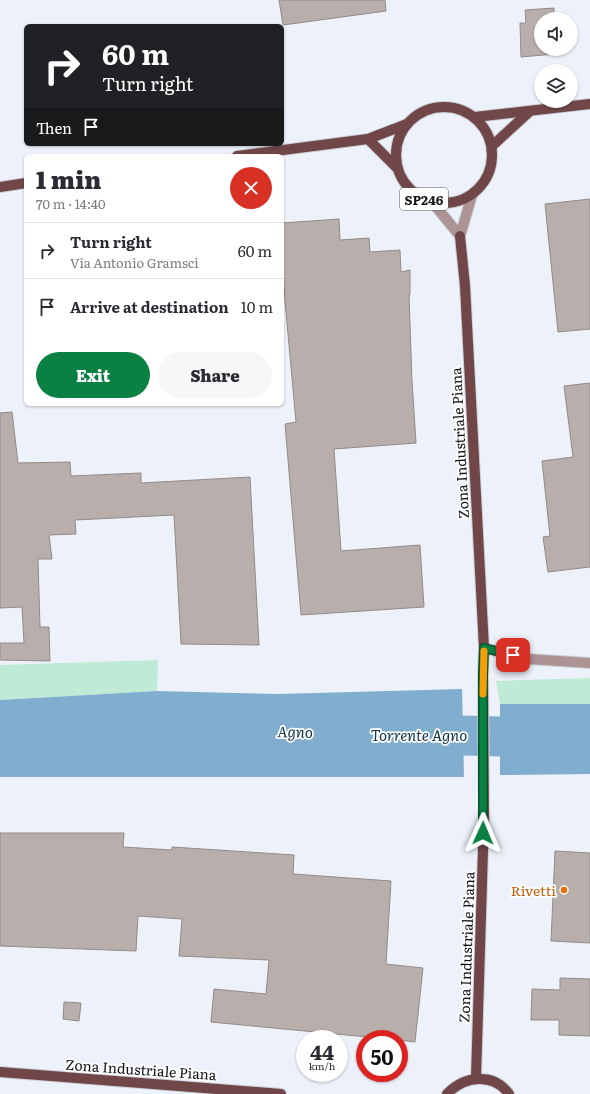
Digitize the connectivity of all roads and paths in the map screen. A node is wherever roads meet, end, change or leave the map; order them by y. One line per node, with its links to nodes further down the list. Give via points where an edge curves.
1 (590, 104): 2 (main road)
2 (529, 112): 3 (main road); 6 (main road)
3 (475, 117): 4 (main road, SP246, via 453,107 440,107 417,115); 6 (main road, SP246, via 489,135)
4 (408, 124): 5 (main road); 8 (main road, SP246, via 397,145)
5 (368, 139): 7 (main road); 8 (main road)
6 (492, 146): 11 (main road, SP246, via 493,160 489,174)
7 (252, 154)
8 (397, 168): 12 (main road, SP246, via 411,190 421,198)
9 (24, 183): 10 (main road)
10 (0, 187)
11 (472, 196): 12 (main road, SP246, via 447,204); 13 (street)
12 (434, 203): 13 (street)
13 (460, 236): 14 (main road, Zona Industriale Piana, via 465,286)
14 (484, 648): 15 (street, via 528,659); 16 (street)
15 (590, 663)
16 (483, 675): 18 (main road, Zona Industriale Piana, via 484,817)
17 (0, 1072): 19 (main road, Zona Industriale Piana)
18 (476, 1078): 20 (main road, via 462,1082); 21 (main road, via 498,1084)
19 (281, 1094)
20 (448, 1094)
21 (509, 1094)

